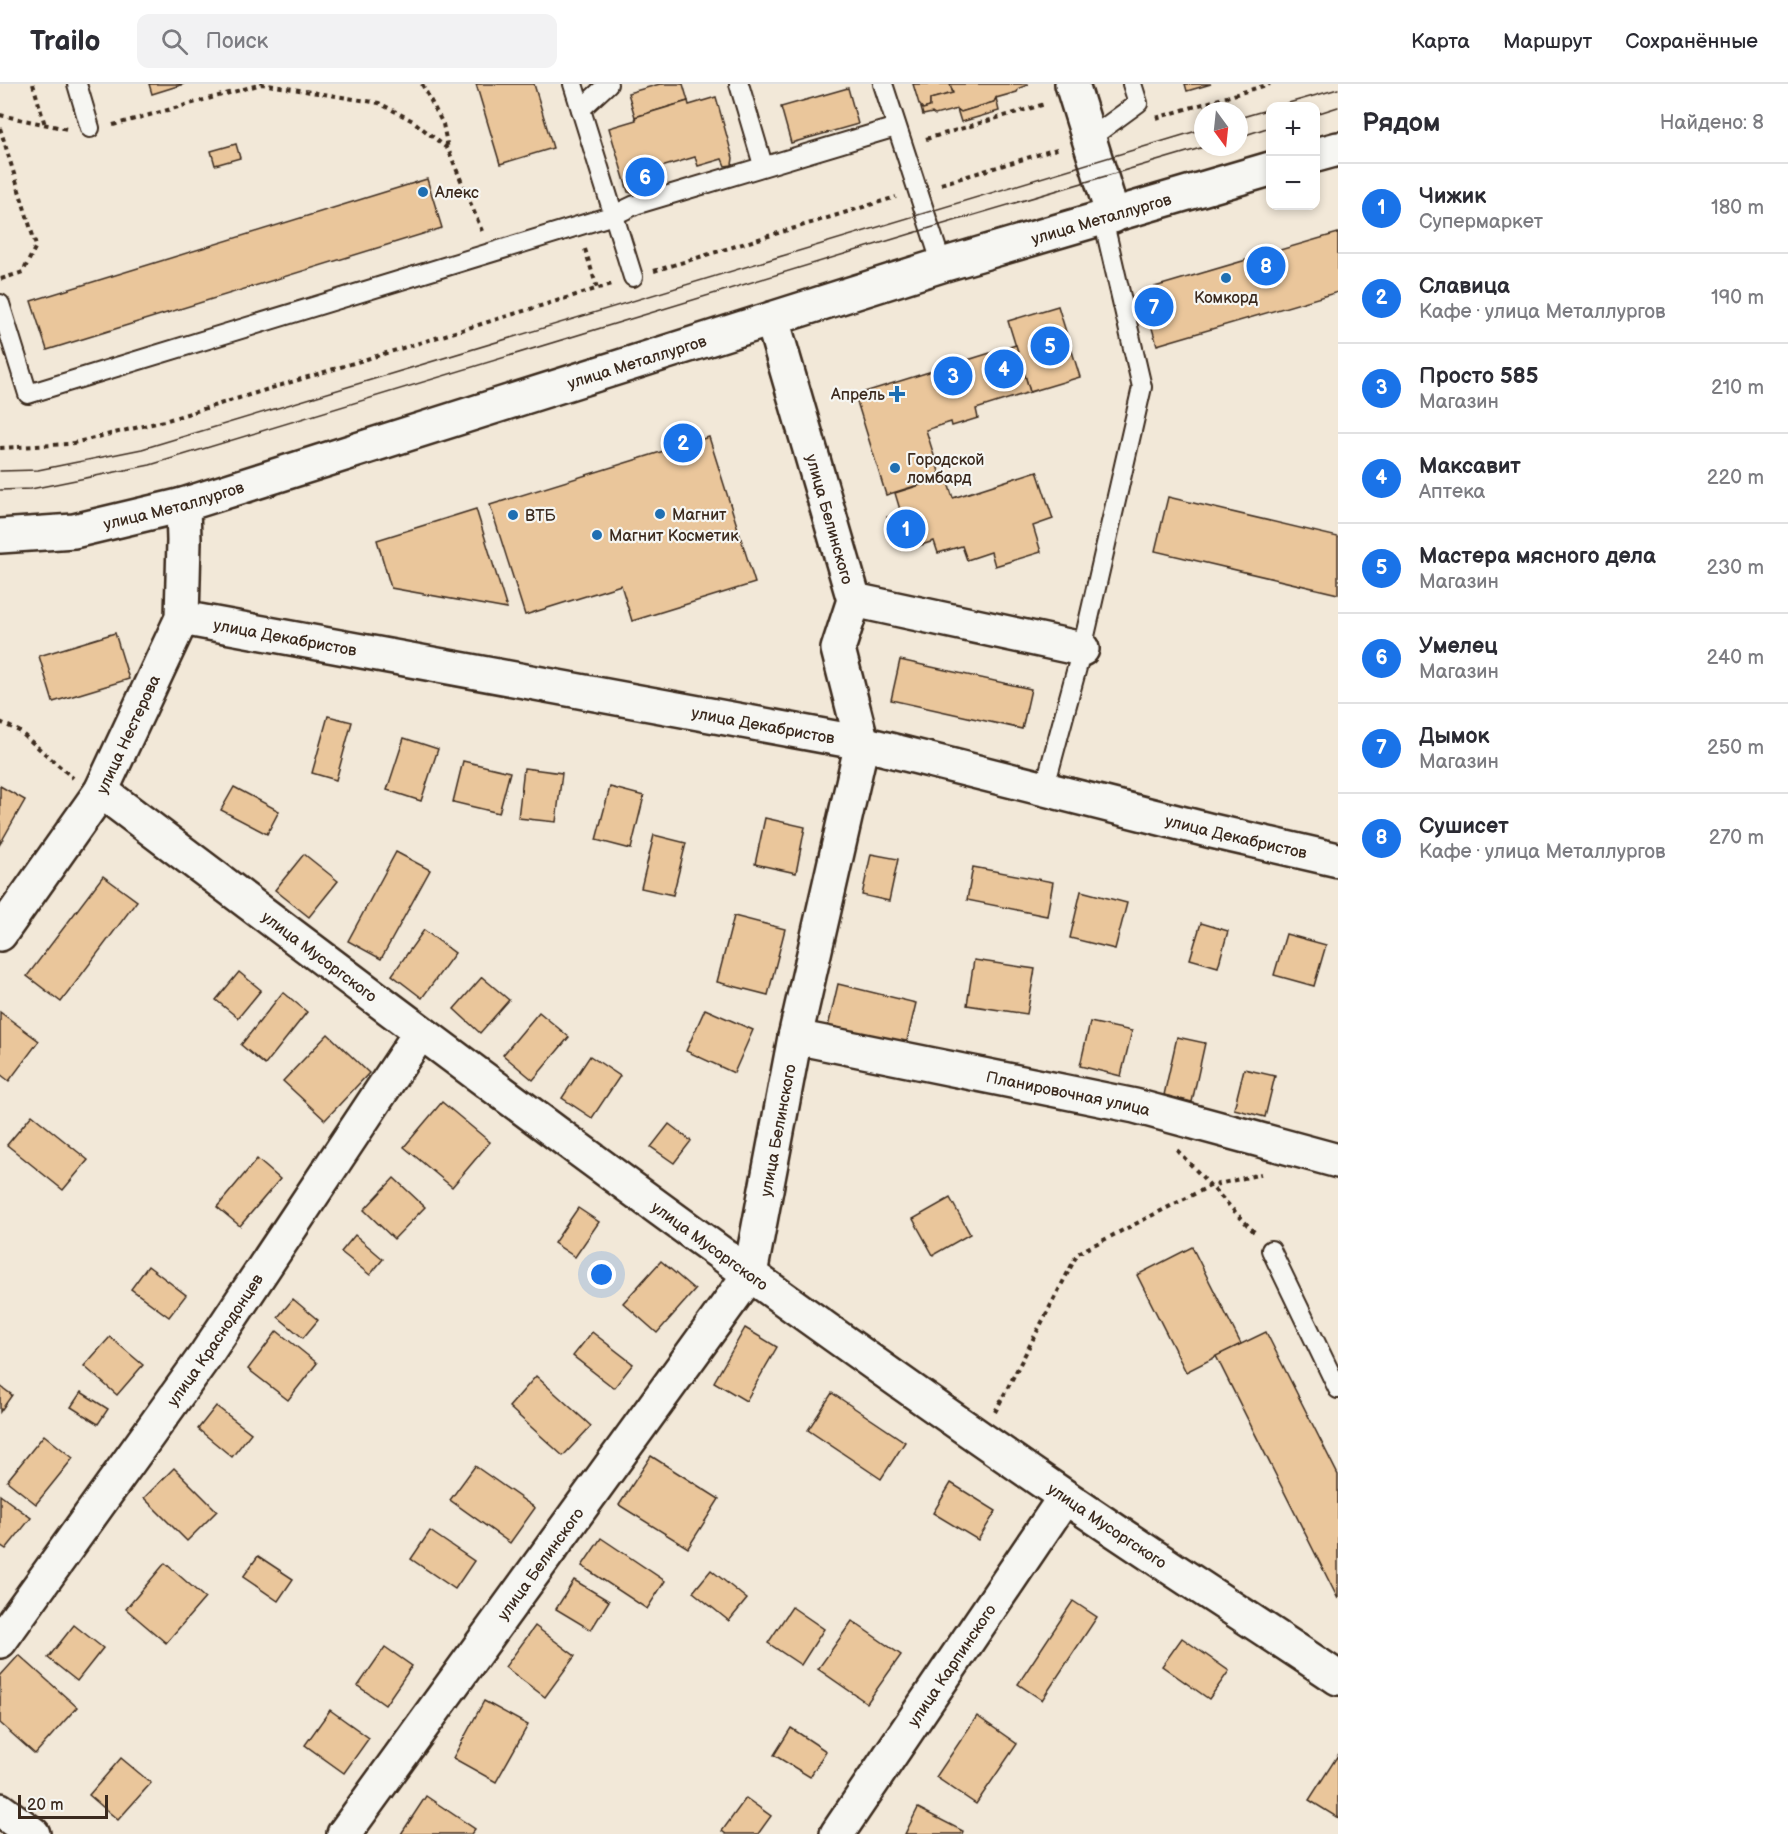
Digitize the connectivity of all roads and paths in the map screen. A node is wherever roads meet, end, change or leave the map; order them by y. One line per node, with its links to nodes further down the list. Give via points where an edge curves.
1 (33, 84): 13 (path)
2 (77, 84): 16 (lane)
3 (262, 84): 12 (path); 19 (path, via 378,103 413,121)
4 (422, 84): 19 (path, via 443,124)
5 (573, 84): 11 (lane)
6 (608, 84): 11 (lane)
7 (740, 84): 22 (lane)
8 (883, 84): 14 (lane)
9 (1132, 84): 17 (lane, via 1138,103)
10 (1074, 90): 17 (street); 18 (path)
11 (581, 109): 24 (lane)
12 (146, 116)
13 (45, 125)
14 (896, 127): 18 (lane); 22 (lane)
15 (0, 128): 30 (path, via 36,246 24,272)
16 (90, 128)
17 (1089, 139): 25 (street)
18 (902, 146): 28 (lane)
19 (448, 149): 27 (path)
20 (1338, 149): 21 (street)
21 (1320, 155)
22 (764, 165): 24 (lane)
23 (1266, 170): 25 (street, улица Металлургов)
24 (614, 215): 26 (lane); 29 (lane)
25 (1108, 218): 28 (street, улица Металлургов); 38 (lane, via 1142,387)
26 (577, 226): 27 (lane); 31 (path)
27 (490, 253): 32 (lane, via 28,394)
28 (942, 265): 33 (street, улица Металлургов)
29 (633, 277)
30 (0, 279)
31 (597, 288)
32 (0, 304)
33 (772, 319): 34 (street, улица Металлургов); 36 (street, улица Белинского)
34 (183, 505): 35 (street, улица Металлургов, via 74,531); 37 (street, улица Нестерова)
35 (0, 537)
36 (854, 600): 38 (street); 40 (street, улица Белинского, via 838,649)
37 (182, 618): 40 (street, улица Декабристов); 42 (street, улица Нестерова)
38 (1082, 648): 41 (lane)
39 (0, 722): 42 (path, via 19,731 72,778)
40 (862, 742): 41 (street, улица Декабристов); 46 (street, улица Белинского)
41 (1044, 790): 43 (street, улица Декабристов)
42 (101, 791): 44 (street, улица Нестерова); 45 (street, улица Мусоргского)
43 (1338, 860)
44 (0, 934)
45 (420, 1033): 52 (street, улица Мусоргского); 57 (street, улица Краснодонцев, via 207,1353)
46 (795, 1037): 48 (street, Планировочная улица, via 1135,1106); 52 (street, улица Белинского)
47 (1173, 1146): 50 (path)
48 (1338, 1161)
49 (1264, 1173): 50 (path)
50 (1210, 1186): 51 (path); 55 (path, via 1078,1253)
51 (1271, 1250): 53 (lane)
52 (750, 1274): 55 (street, улица Мусоргского); 61 (street, улица Белинского)
53 (1330, 1354): 54 (lane)
54 (1338, 1389)
55 (981, 1438): 56 (street, улица Мусоргского)
56 (1065, 1497): 58 (street, улица Мусоргского); 62 (street, улица Карпинского)
57 (0, 1641)
58 (1338, 1678)
59 (0, 1810): 60 (street)
60 (33, 1834)
61 (345, 1834)
62 (837, 1834)

